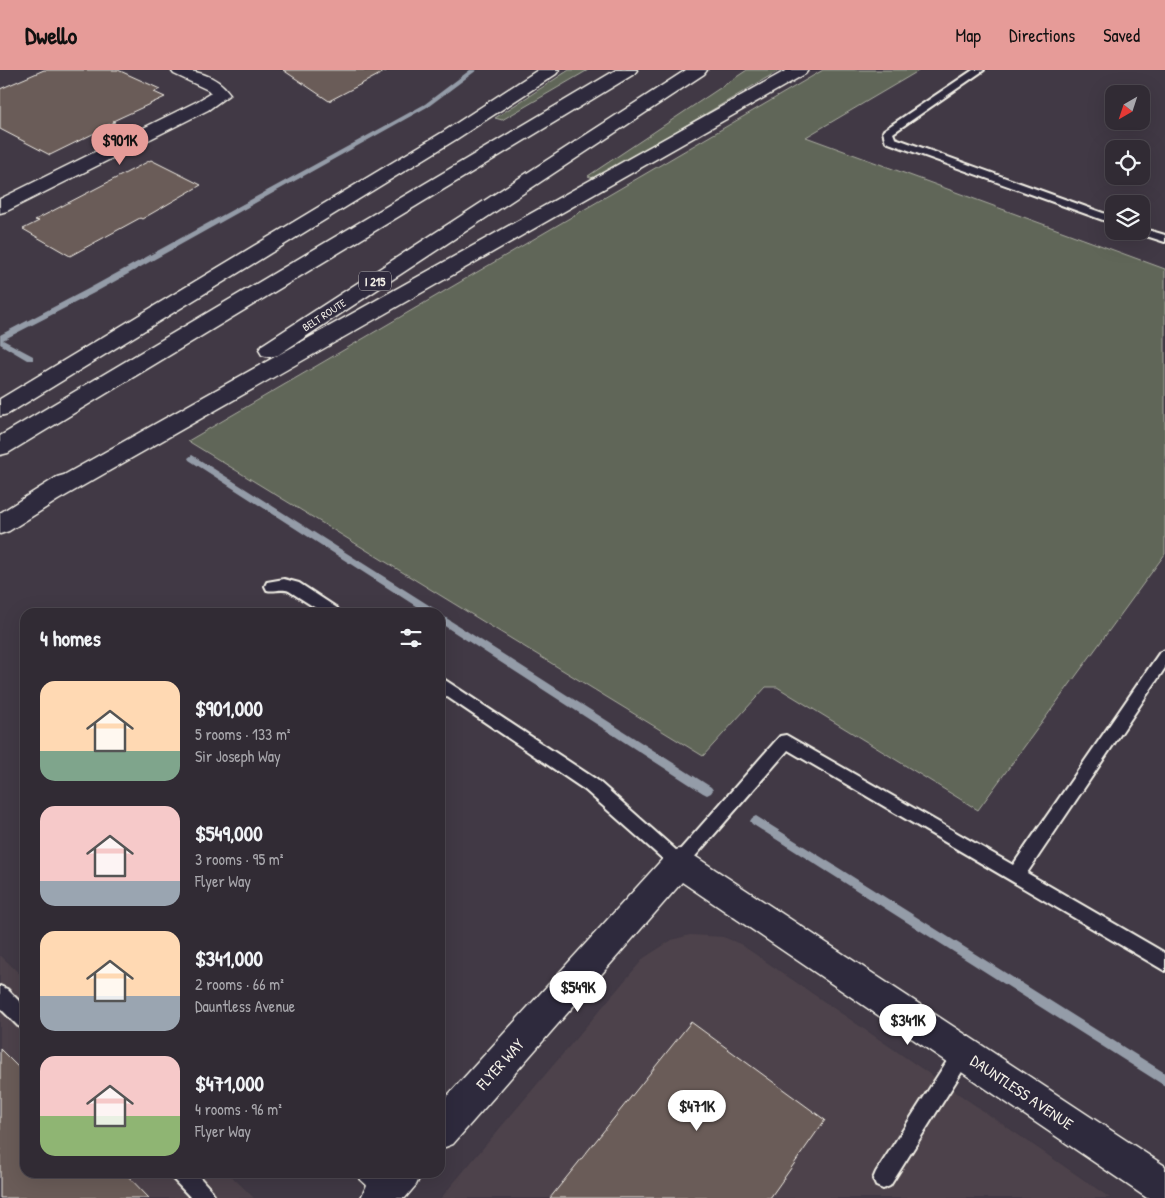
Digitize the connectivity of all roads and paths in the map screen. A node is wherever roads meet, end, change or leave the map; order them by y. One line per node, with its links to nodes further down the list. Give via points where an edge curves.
1 (180, 70): 7 (main road, via 214,86 221,94)
2 (550, 70): 11 (main road, via 449,136)
3 (628, 70): 12 (main road)
4 (698, 70): 13 (main road, BELT ROUTE / I 215)
5 (799, 70): 13 (main road)
6 (979, 70): 8 (lane, via 888,132 890,140)
7 (0, 207)
8 (1105, 218)
9 (1150, 234): 10 (lane)
10 (1165, 239)
11 (0, 409)
12 (0, 447)
13 (52, 493): 14 (main road, BELT ROUTE / I 215)
14 (0, 525)
15 (272, 586): 16 (lane, via 284,584 294,587)
16 (326, 608)
17 (1165, 656): 20 (lane)
18 (445, 687): 19 (lane, via 591,785)
19 (679, 863): 20 (lane, via 786,741); 24 (main road, DAUNTLESS AVENUE); 25 (main road, FLYER WAY)
20 (1015, 876): 21 (lane)
21 (1165, 963)
22 (0, 995): 23 (lane)
23 (20, 1015)
24 (964, 1053): 27 (lane); 28 (main road, DAUNTLESS AVENUE)
25 (445, 1125)
26 (186, 1178): 29 (lane)
27 (883, 1180)
28 (1165, 1188)
29 (205, 1198)

